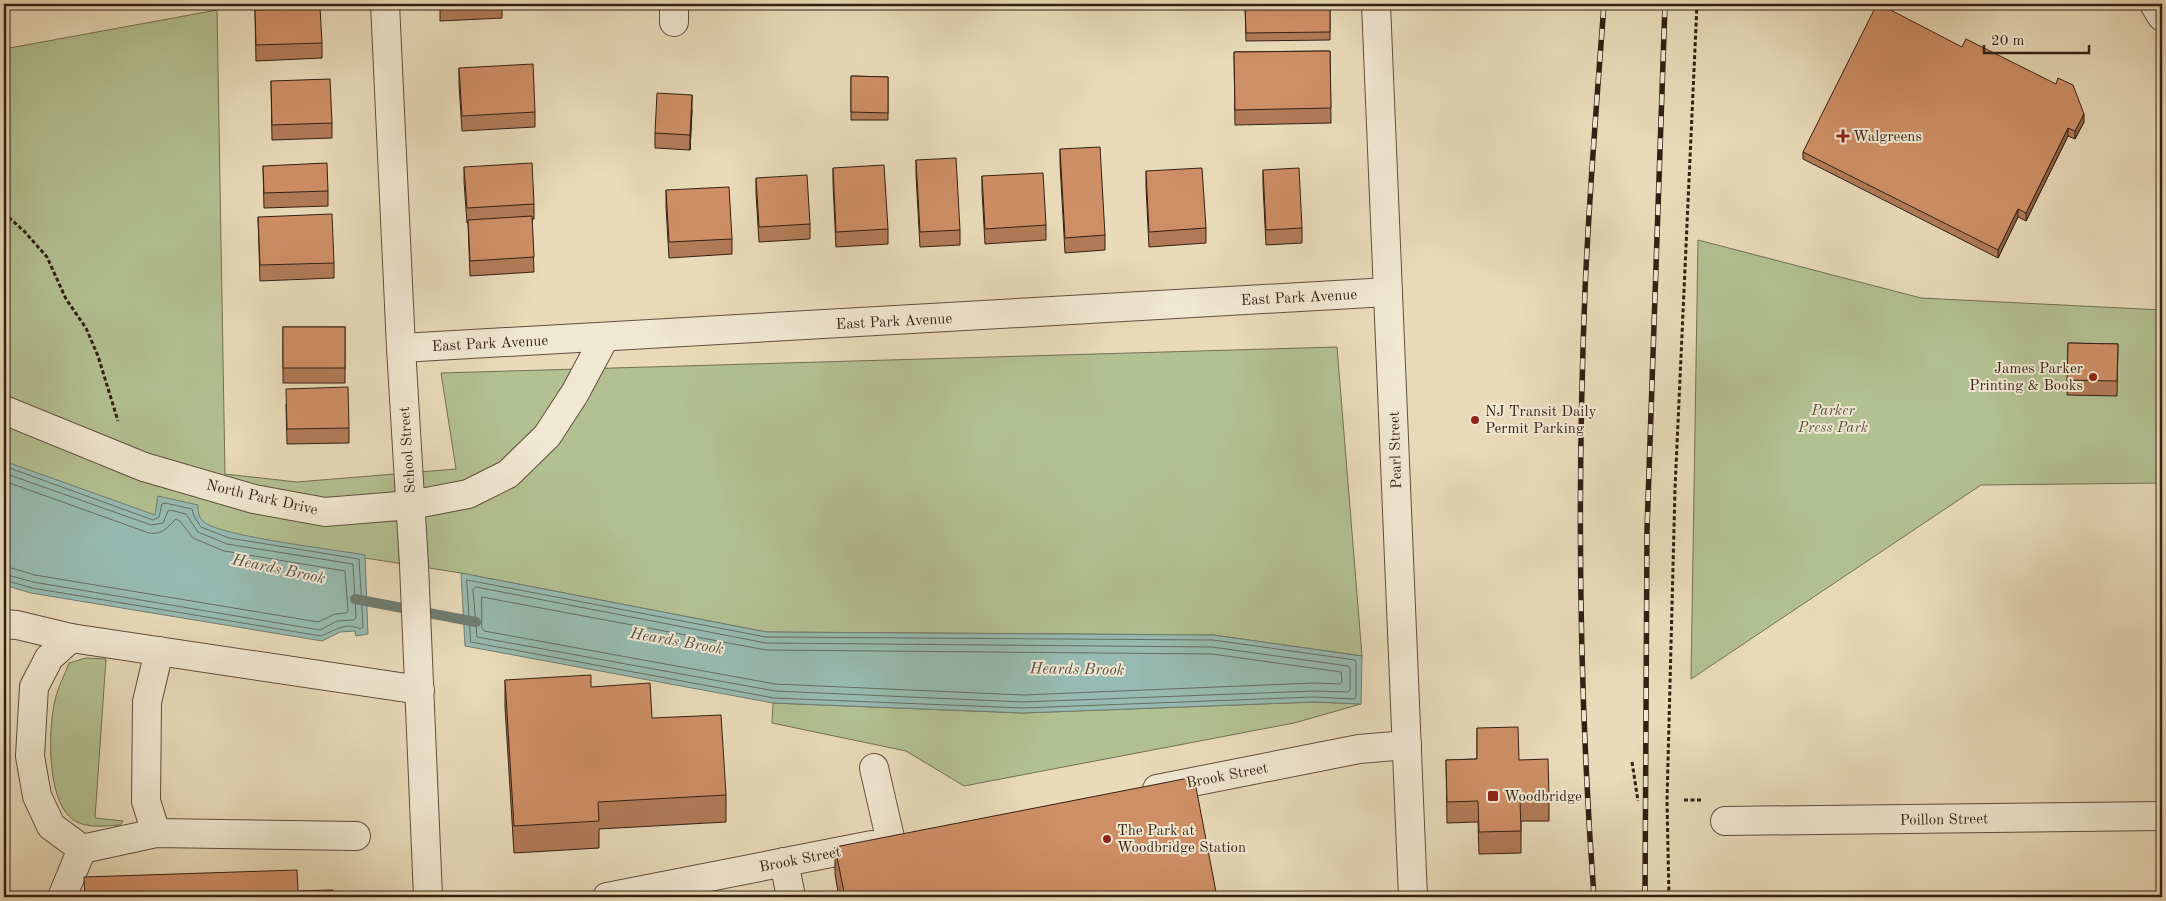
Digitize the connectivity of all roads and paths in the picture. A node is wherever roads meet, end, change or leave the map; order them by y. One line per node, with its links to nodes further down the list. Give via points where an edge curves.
1 (384, 4): 9 (street, School Street)
2 (1376, 4): 7 (street, Pearl Street)
3 (1697, 4): 35 (path, via 1675,489 1667,801)
4 (2154, 4): 5 (street)
5 (2162, 17)
6 (4, 213): 11 (path, via 46,257 66,299 86,328 116,411)
7 (1388, 292): 8 (street, East Park Avenue); 17 (street, Pearl Street)
8 (605, 337): 9 (street, East Park Avenue); 12 (street, North Park Drive, via 575,393 546,436 508,474 468,494)
9 (401, 348): 12 (street, School Street)
10 (4, 410): 11 (street, North Park Drive)
11 (118, 457): 12 (street, North Park Drive, via 254,499 325,512)
12 (411, 505): 16 (street, School Street)
13 (4, 624): 14 (street)
14 (72, 638): 15 (street); 28 (street, via 49,658 34,687 30,756 37,796 51,826)
15 (159, 651): 16 (street); 24 (street, via 147,702 146,800)
16 (420, 690): 31 (street, School Street)
17 (1407, 745): 20 (street, Brook Street, via 1359,749); 34 (street, Pearl Street)
18 (1632, 762): 21 (path)
19 (874, 768): 27 (street)
20 (1132, 794)
21 (1638, 801)
22 (2162, 816): 23 (street, Poillon Street)
23 (1725, 821)
24 (156, 833): 26 (street); 28 (street)
25 (918, 835): 27 (street, Brook Street)
26 (356, 836)
27 (891, 842): 29 (street, Brook Street)
28 (82, 850): 30 (street)
29 (784, 862): 32 (street, Brook Street); 33 (street)
30 (62, 897)
31 (428, 897)
32 (607, 897)
33 (791, 897)
34 (1413, 897)
35 (1669, 897)

